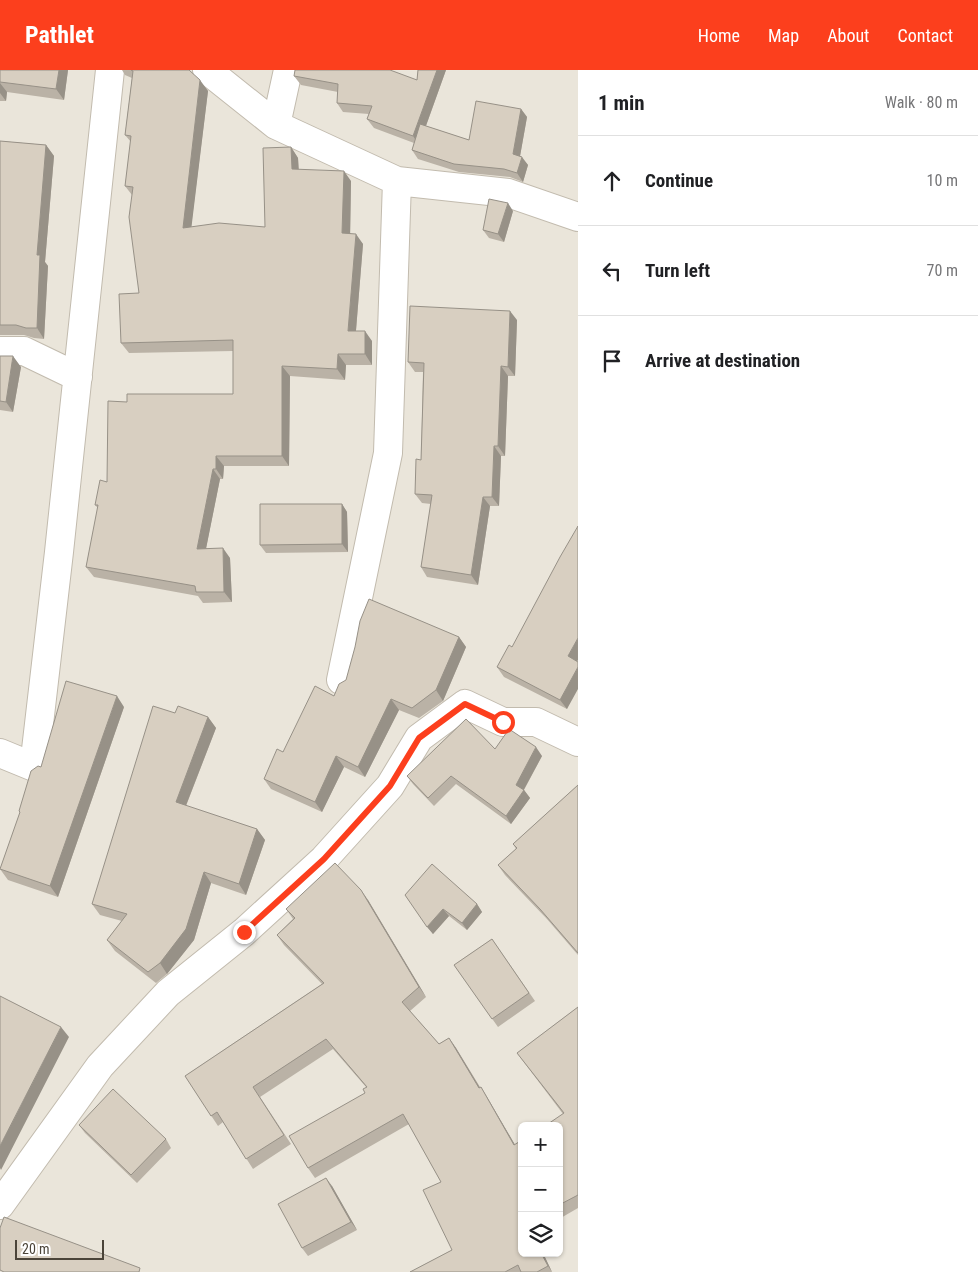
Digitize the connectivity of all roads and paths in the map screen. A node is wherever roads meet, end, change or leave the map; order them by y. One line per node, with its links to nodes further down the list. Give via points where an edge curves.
1 (110, 70): 8 (street)
2 (207, 70): 4 (street)
3 (288, 70): 4 (street)
4 (276, 125): 5 (street)
5 (396, 181): 6 (street, via 508,193); 9 (street, via 388,453)
6 (578, 217)
7 (0, 351): 8 (street, via 24,351)
8 (78, 377): 11 (street, via 34,767)
9 (341, 680)
10 (578, 742): 12 (street, via 536,722 503,722 465,704 419,738 390,786 324,859 244,932 168,993 100,1066)
11 (0, 753)
12 (0, 1205)

